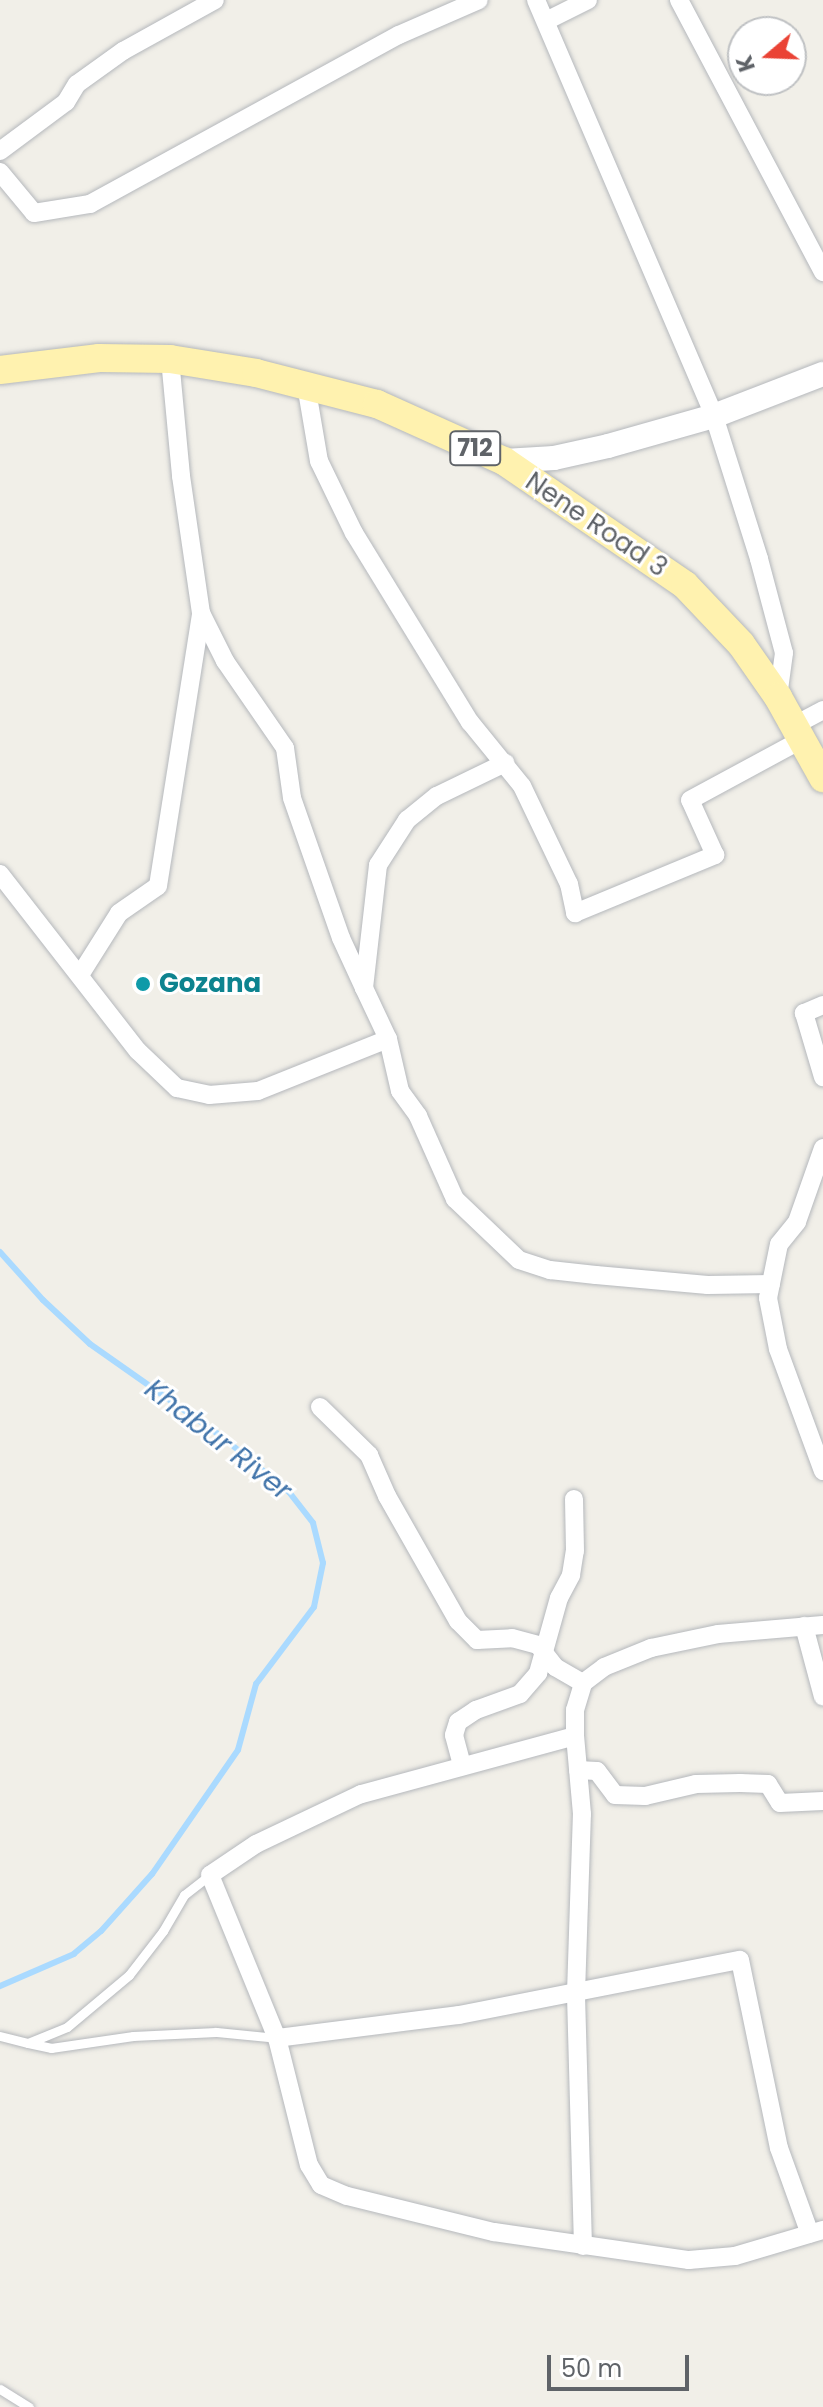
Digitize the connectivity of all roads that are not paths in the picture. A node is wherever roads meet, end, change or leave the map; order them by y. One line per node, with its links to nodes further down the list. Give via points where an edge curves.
1 (215, 0): 7 (street, via 88,75 66,102)
2 (479, 0): 8 (street, via 399,35 90,204 34,213)
3 (536, 0): 6 (street)
4 (588, 0): 6 (street)
5 (679, 0): 9 (street)
6 (546, 21): 14 (street)
7 (0, 151)
8 (0, 172)
9 (823, 272)
10 (170, 359): 11 (main road, Nene Road 3 / 712, via 99,358); 13 (main road, Nene Road 3 / 712); 16 (street)
11 (0, 370)
12 (823, 374): 14 (street)
13 (306, 385): 15 (main road, Nene Road 3 / 712, via 377,404); 20 (street, via 319,461 354,533 470,722)
14 (714, 416): 15 (street, via 554,458); 17 (street, via 784,653)
15 (504, 461): 17 (main road, Nene Road 3 / 712, via 685,585 741,644)
16 (201, 613): 23 (street, via 158,886 119,913); 24 (street, via 225,661 285,748 292,798)
17 (778, 697): 19 (main road, Nene Road 3 / 712)
18 (823, 710): 19 (street)
19 (799, 732): 20 (street, via 690,800 715,855 575,913 569,884 540,821); 21 (main road, Nene Road 3 / 712)
20 (505, 763): 24 (street, via 437,796 407,820 378,865)
21 (823, 778)
22 (0, 874): 23 (street)
23 (80, 975): 26 (street, via 138,1051 177,1088 209,1095 258,1091)
24 (364, 988): 26 (street)
25 (823, 1005): 27 (street, via 804,1013)
26 (388, 1039): 29 (street, via 400,1091 418,1116 455,1199 519,1260 580,1273 708,1285)
27 (823, 1077)
28 (823, 1148): 29 (street, via 797,1222 779,1244)
29 (771, 1284): 31 (street, via 768,1298 778,1349)
30 (320, 1407): 34 (street, via 369,1455 458,1621 477,1640 512,1638 538,1645)
31 (823, 1471)
32 (574, 1499): 34 (street, via 571,1575)
33 (814, 1625): 35 (street, via 718,1634 651,1648 604,1667); 36 (street)
34 (544, 1652): 35 (street, via 555,1667); 38 (street, via 538,1673 520,1694 458,1722 454,1735)
35 (583, 1683): 37 (street)
36 (823, 1697)
37 (575, 1736): 38 (street); 39 (street)
38 (462, 1765): 41 (street, via 349,1800 256,1844)
39 (578, 1770): 40 (street, via 597,1771 615,1795 754,1783 768,1784 780,1803); 42 (street, via 582,1814)
40 (823, 1801)
41 (210, 1875): 44 (street); 45 (lane, via 184,1895 129,1975 67,2027)
42 (576, 1993): 44 (street, via 459,2015); 46 (street, via 740,1960 779,2148); 47 (street)
43 (0, 2036): 45 (lane)
44 (277, 2038): 45 (lane, via 216,2032 133,2036 51,2048); 47 (street, via 309,2165 321,2185 494,2232)
45 (28, 2043)
46 (816, 2232): 47 (street, via 735,2256 689,2260)
47 (583, 2246)
48 (0, 2389): 49 (lane)
49 (29, 2407)

